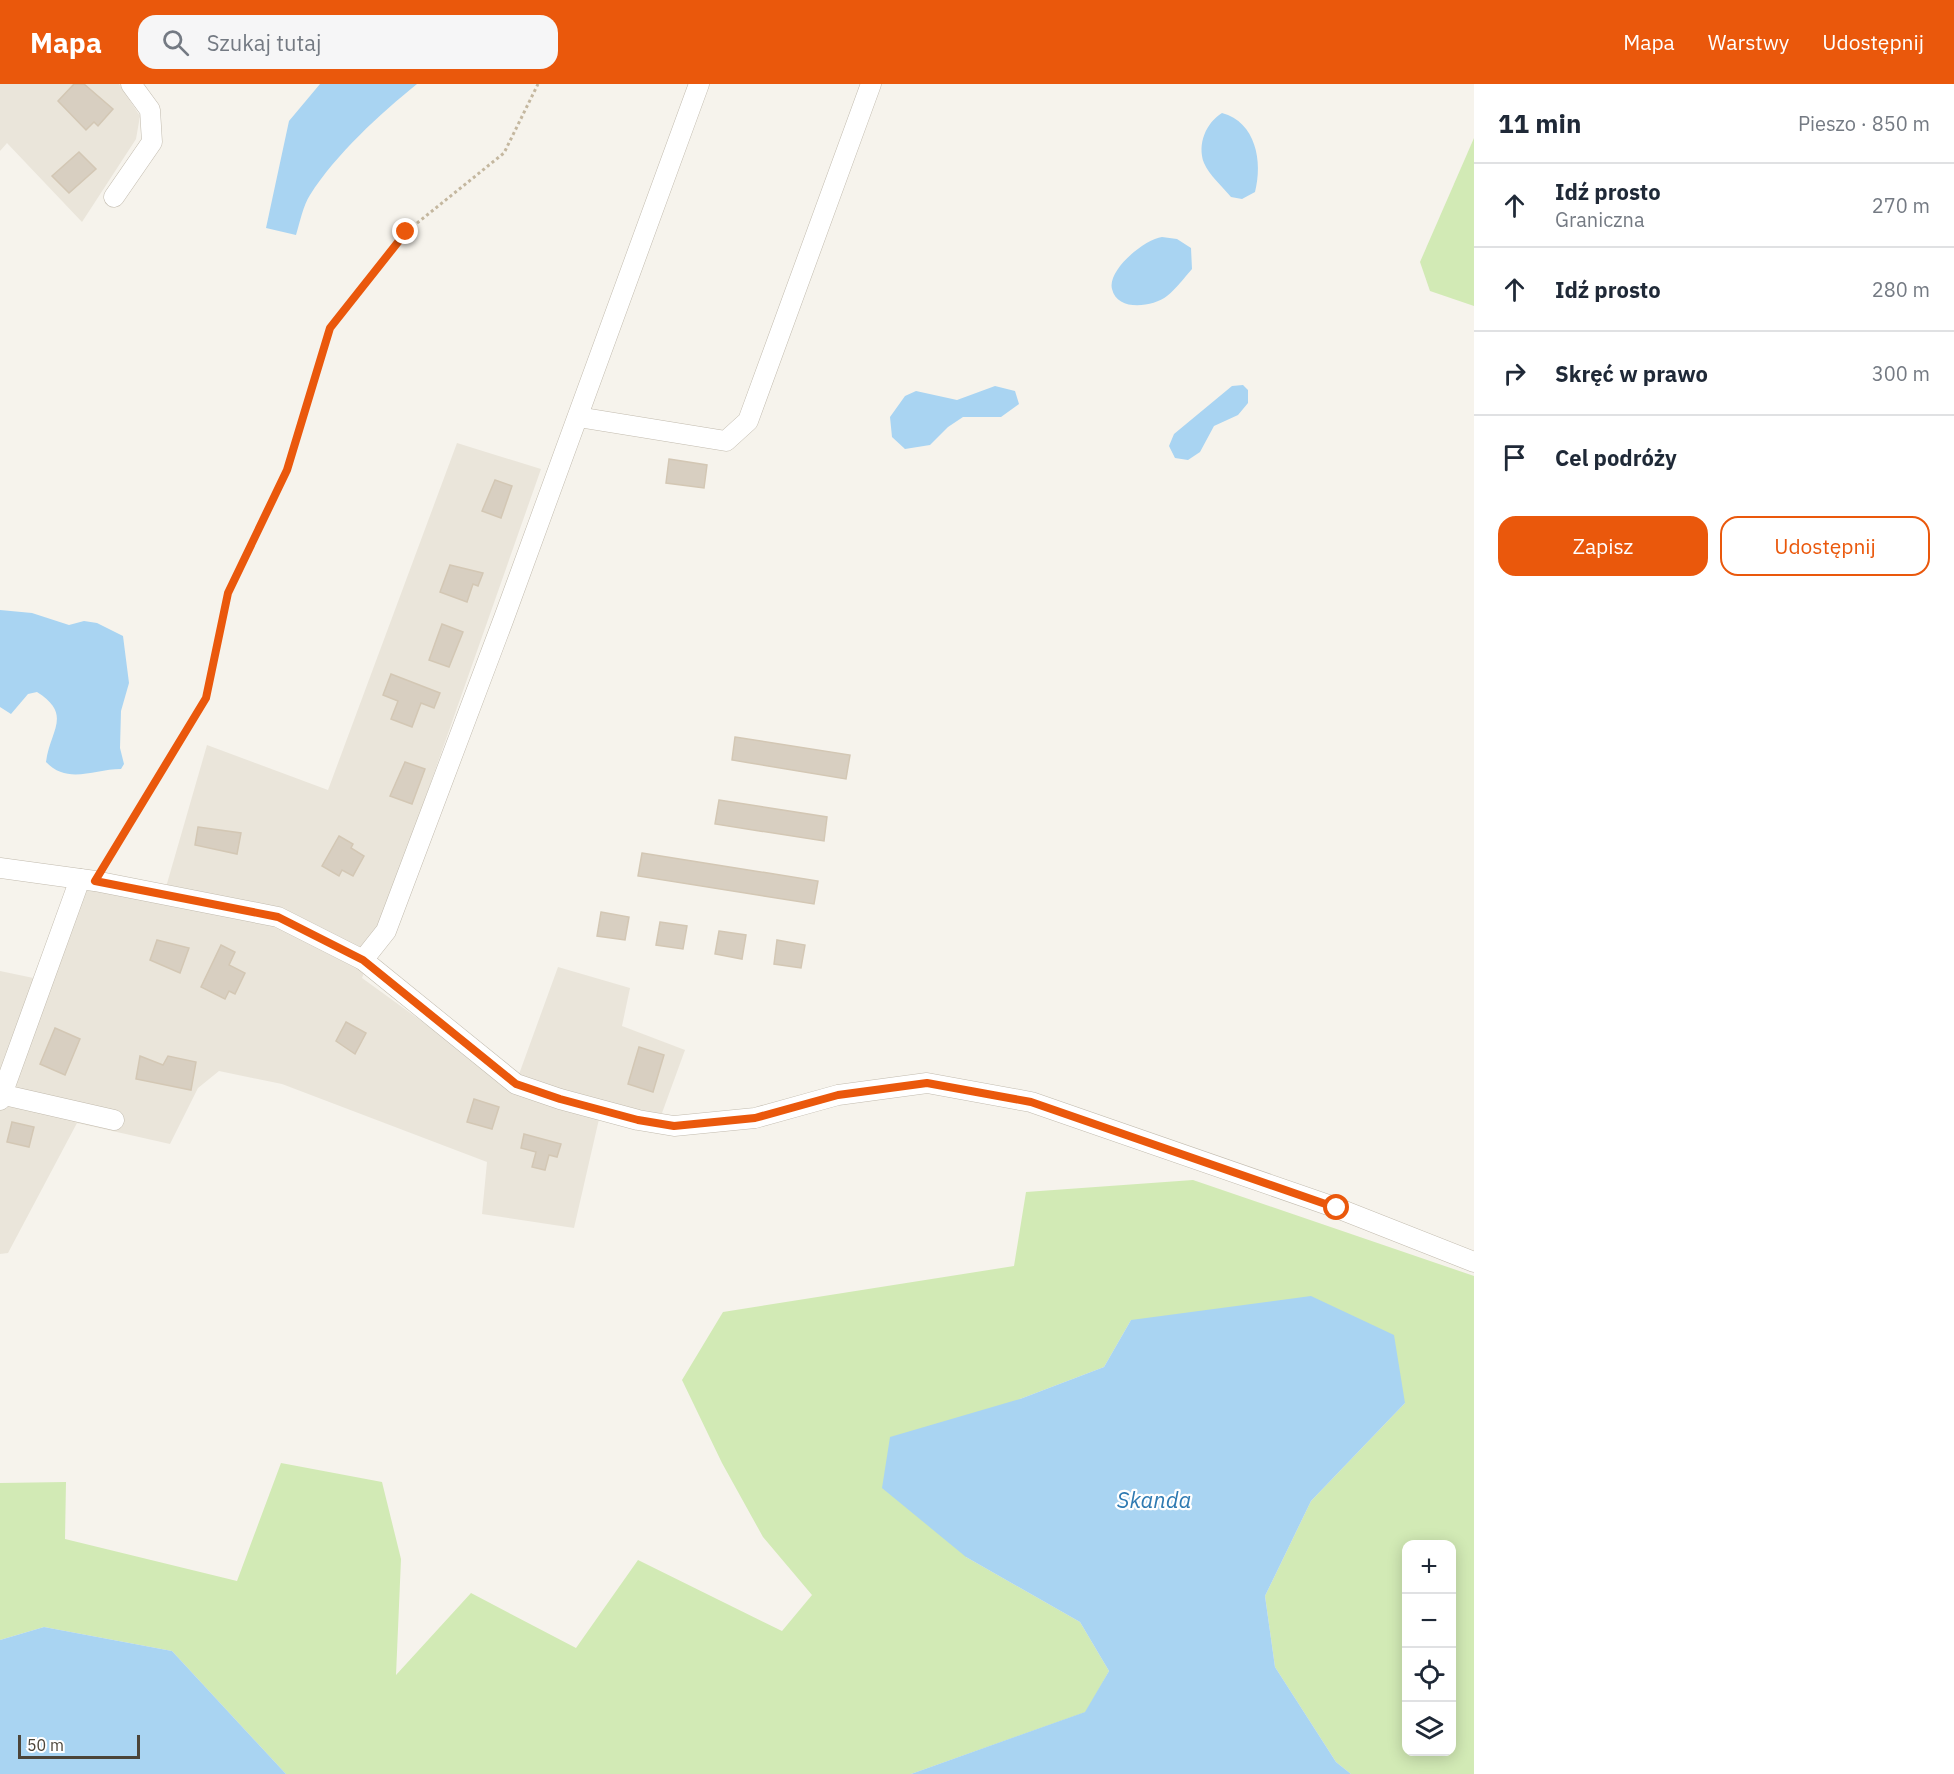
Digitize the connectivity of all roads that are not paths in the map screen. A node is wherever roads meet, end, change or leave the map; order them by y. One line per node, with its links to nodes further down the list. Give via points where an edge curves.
1 (131, 84): 4 (street, via 150,110 152,142)
2 (699, 84): 5 (street)
3 (871, 84): 5 (street, via 748,421 726,441)
4 (114, 196)
5 (578, 417): 8 (street, via 386,931)
6 (0, 868): 7 (street)
7 (88, 880): 8 (street, via 278,917); 9 (street)
8 (363, 960): 11 (street, via 516,1084 560,1099 674,1126 755,1118 838,1095 927,1083 1031,1102 1326,1204)
9 (1, 1096): 10 (street)
10 (114, 1120)
11 (1474, 1262)

